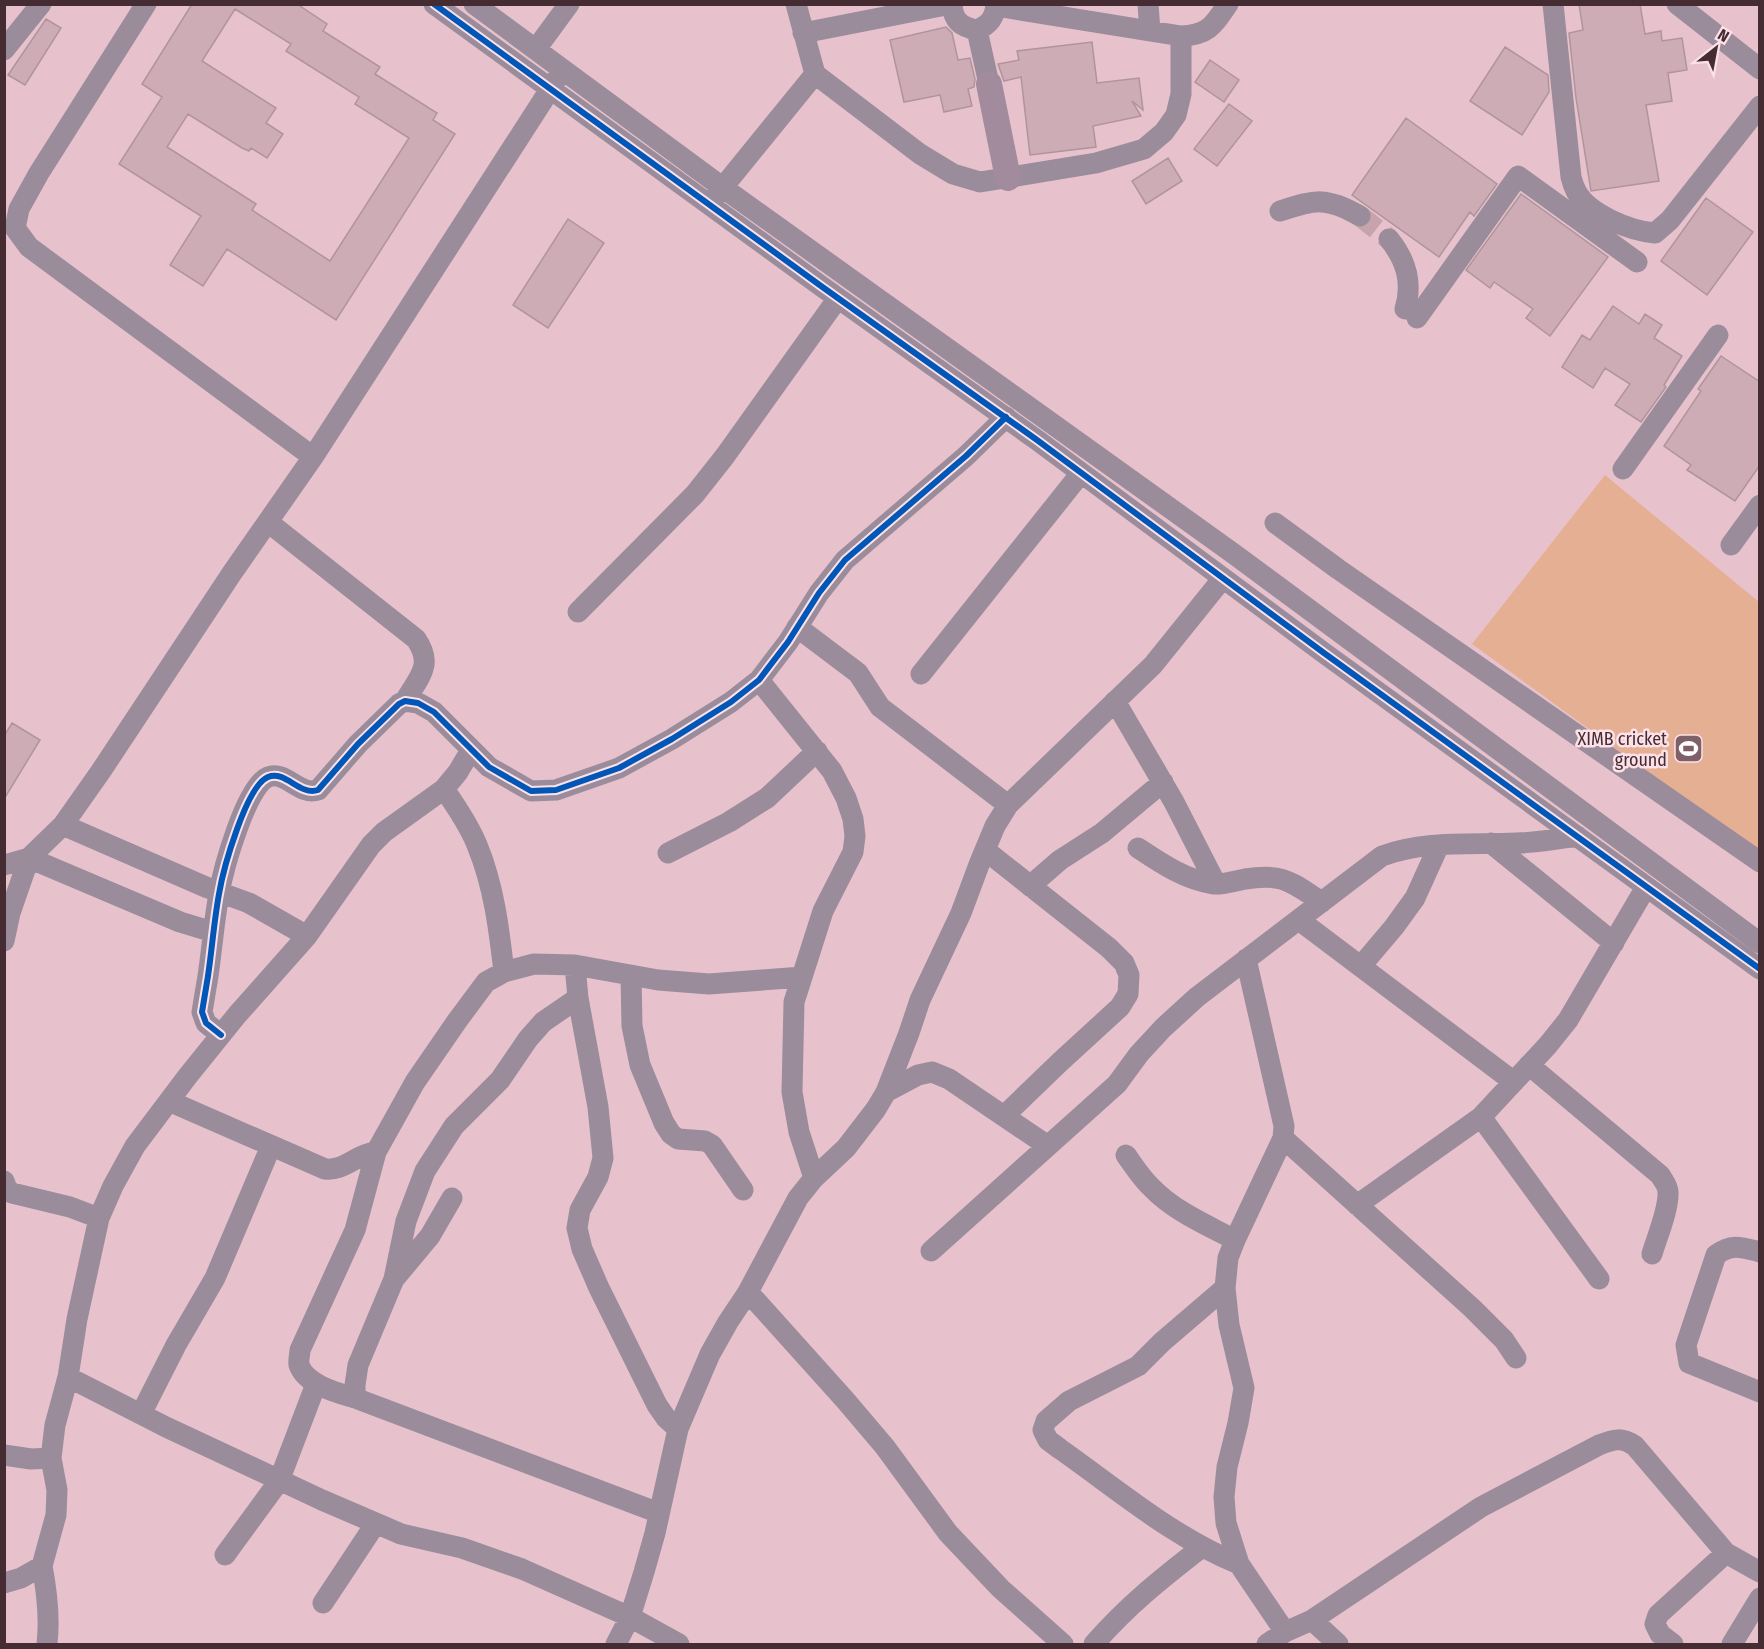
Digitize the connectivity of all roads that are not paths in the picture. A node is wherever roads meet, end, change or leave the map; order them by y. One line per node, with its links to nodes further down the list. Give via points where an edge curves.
1 (41, 4): 18 (street)
2 (146, 4): 35 (street, via 39,172 19,209 15,228 29,248)
3 (434, 4): 23 (street)
4 (474, 4): 17 (street)
5 (568, 4): 17 (street)
6 (796, 4): 15 (street)
7 (951, 4): 13 (street, via 960,25); 15 (street)
8 (1148, 4): 14 (street)
9 (1228, 4): 16 (street, via 1198,36)
10 (1553, 4): 24 (street, via 1571,177 1576,192 1592,208 1620,225 1655,232 1670,220)
11 (1677, 4): 20 (street)
12 (996, 5): 13 (street, via 993,19); 14 (street)
13 (977, 30): 22 (street)
14 (1150, 31): 16 (street)
15 (803, 33): 21 (street)
16 (1181, 36): 25 (street, via 1180,94 1176,115 1164,132 1134,152 1096,163)
17 (536, 49): 19 (street)
18 (4, 50)
19 (564, 69): 23 (street); 26 (street)
20 (1760, 69)
21 (815, 74): 25 (street, via 920,154 953,174 980,182); 26 (street)
22 (989, 84): 25 (main road)
23 (550, 89): 27 (street); 35 (street)
24 (1760, 106)
25 (1008, 178)
26 (722, 187): 27 (street); 74 (street, via 1234,554)
27 (710, 205): 32 (street)
28 (1280, 211): 29 (street, via 1314,201 1333,203)
29 (1360, 216)
30 (1389, 239): 31 (street, via 1401,253 1408,276 1411,314 1518,176)
31 (1637, 262)
32 (838, 298): 34 (street); 43 (street, via 695,494)
33 (1718, 335): 36 (street)
34 (1006, 417): 37 (street); 44 (street, via 844,560)
35 (313, 457): 39 (street)
36 (1623, 469)
37 (1082, 473): 42 (street); 45 (street)
38 (1760, 505): 41 (street)
39 (268, 522): 47 (street, via 416,639 425,658); 54 (street)
40 (1275, 523): 62 (street)
41 (1731, 545)
42 (1223, 578): 48 (street, via 1153,665); 55 (street)
43 (578, 612)
44 (797, 627): 46 (street); 53 (street, via 858,673 880,707)
45 (921, 674)
46 (759, 680): 49 (street, via 672,739 619,768 556,790 531,791 489,767); 50 (street)
47 (405, 701): 49 (street, via 434,712); 67 (street, via 358,744 318,790 303,790 274,775 264,778 247,804)
48 (1115, 701): 51 (street); 53 (street)
49 (471, 750): 52 (street)
50 (817, 751): 60 (street, via 768,798); 81 (street, via 846,798 855,836 853,852 824,911)
51 (1163, 782): 64 (street); 65 (street)
52 (444, 789): 71 (street, via 371,844); 79 (street, via 477,843 497,911)
53 (1008, 805): 59 (street)
54 (63, 825): 61 (street); 67 (street)
55 (1576, 836): 56 (street); 66 (street)
56 (1491, 843): 57 (street); 73 (street)
57 (1439, 845): 68 (street, via 1401,849 1382,856); 77 (street, via 1415,898)
58 (1138, 848): 64 (street, via 1190,879)
59 (985, 850): 65 (street); 86 (street, via 961,913 920,1000)
60 (668, 853)
61 (29, 858): 63 (street); 70 (street, via 180,922); 72 (street)
62 (1760, 862)
63 (4, 865)
64 (1216, 884): 68 (street, via 1267,876 1282,878)
65 (1030, 886): 88 (street, via 1124,963 1129,975 1128,994 1120,1007)
66 (1646, 887): 73 (street); 78 (street)
67 (219, 892): 70 (street); 71 (street, via 249,903)
68 (1322, 902): 69 (street)
69 (1299, 920): 75 (street); 77 (street)
70 (213, 932): 83 (street, via 202,1012 206,1023)
71 (307, 936): 83 (street)
72 (4, 941)
73 (1614, 943): 84 (street, via 1568,1020)
74 (1760, 943)
75 (1246, 959): 90 (street, via 1284,1126); 92 (street, via 1164,1028 1117,1084)
76 (575, 965): 79 (street, via 534,964); 80 (street); 82 (street)
77 (1361, 966): 85 (street)
78 (1760, 969)
79 (504, 972): 93 (street, via 486,982 457,1021 415,1082)
80 (632, 975): 81 (street, via 709,984); 97 (street, via 632,1026 640,1065 664,1123 678,1139 712,1145)
81 (802, 977): 95 (street, via 794,1002 792,1092 799,1132)
82 (578, 998): 105 (street, via 543,1022 500,1080 454,1126 438,1149 406,1221); 115 (street, via 603,1158 598,1177 580,1210 577,1228 599,1288 657,1405)
83 (221, 1035): 87 (street)
84 (1529, 1065): 85 (street); 104 (street, via 1660,1175 1668,1192)
85 (1514, 1082): 89 (street)
86 (886, 1092): 88 (street, via 932,1072); 95 (street, via 846,1148)
87 (169, 1101): 91 (street); 100 (street, via 135,1146)
88 (1005, 1115): 92 (street)
89 (1481, 1117): 99 (street); 106 (street)
90 (1283, 1138): 99 (street); 101 (street)
91 (271, 1146): 93 (street, via 333,1170 364,1153); 114 (street, via 215,1278)
92 (1048, 1146): 102 (street)
93 (376, 1152): 111 (street, via 355,1230 300,1350 299,1365)
94 (1126, 1155): 101 (street, via 1163,1198)
95 (814, 1178): 108 (street, via 798,1198)
96 (5, 1186): 100 (street, via 21,1197 70,1207)
97 (743, 1190)
98 (452, 1198): 105 (street, via 430,1236)
99 (1357, 1205): 109 (street, via 1472,1308)
100 (99, 1218): 110 (street)
101 (1235, 1240): 107 (street, via 1228,1258)
102 (931, 1251)
103 (1760, 1252): 112 (street, via 1737,1246 1716,1255 1686,1345 1689,1363)
104 (1652, 1254)
105 (394, 1279): 113 (street, via 358,1365)
106 (1599, 1279)
107 (1225, 1288): 121 (street, via 1138,1366 1069,1401 1046,1421 1043,1430 1060,1449); 124 (street, via 1244,1388 1224,1497 1226,1523)
108 (748, 1292): 115 (street, via 710,1354); 136 (street, via 885,1447 948,1533 1001,1589)
109 (1516, 1358)
110 (68, 1377): 114 (street); 117 (street)
111 (316, 1384): 113 (street); 118 (street)
112 (1760, 1392)
113 (356, 1398): 119 (street)
114 (141, 1414): 118 (street)
115 (678, 1429): 119 (street)
116 (4, 1455): 117 (street)
117 (51, 1458): 125 (street, via 57,1490 56,1515)
118 (279, 1481): 120 (street); 123 (street)
119 (659, 1514): 130 (street)
120 (376, 1524): 129 (street); 130 (street, via 512,1565)
121 (1202, 1547): 124 (street); 137 (street, via 1142,1593)
122 (1726, 1553): 126 (street); 131 (street, via 1635,1446 1624,1439 1613,1439 1480,1507); 139 (street, via 1658,1615 1655,1624)
123 (225, 1555)
124 (1239, 1564): 132 (street)
125 (42, 1566): 127 (street); 133 (street, via 48,1609)
126 (1760, 1572)
127 (4, 1583)
128 (1760, 1598): 140 (street)
129 (323, 1603)
130 (630, 1617): 134 (street); 135 (street)
131 (1312, 1620): 132 (street); 138 (street)
132 (1276, 1638)
133 (47, 1644)
134 (616, 1644)
135 (679, 1644)
136 (1063, 1644)
137 (1094, 1644)
138 (1338, 1644)
139 (1672, 1644)
140 (1732, 1644)

